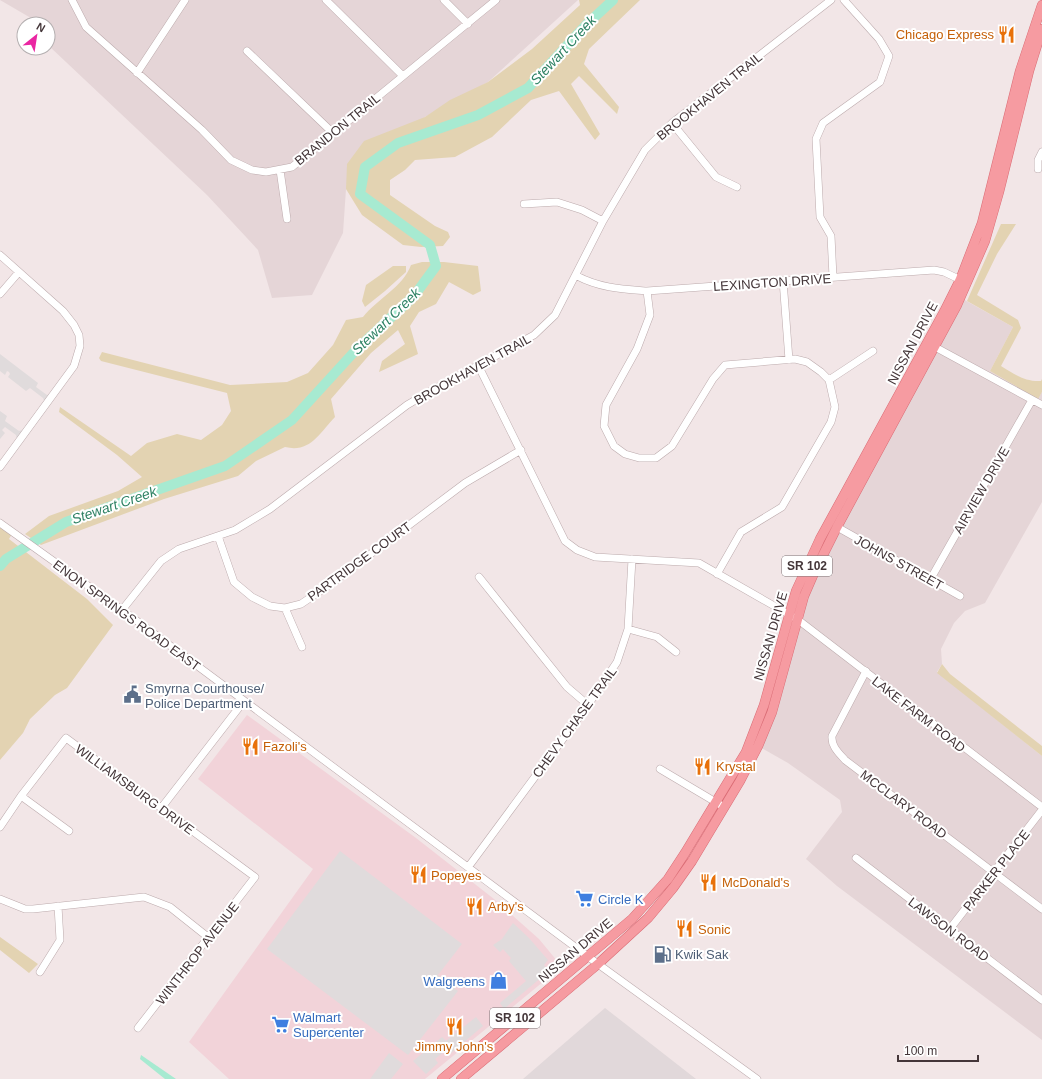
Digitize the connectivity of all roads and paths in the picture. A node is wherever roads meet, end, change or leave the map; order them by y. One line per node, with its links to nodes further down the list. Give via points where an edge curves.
1 (72, 0): 12 (street, BRANDON TRAIL, via 86,27)
2 (185, 0): 12 (street)
3 (326, 0): 13 (street)
4 (444, 0): 9 (street)
5 (496, 0): 9 (street, BRANDON TRAIL)
6 (831, 0): 14 (street, BROOKHAVEN TRAIL)
7 (844, 0): 26 (street, via 879,39 890,56 880,82 824,123 816,139 820,217 830,236)
8 (1042, 5): 28 (main road, NISSAN DRIVE / SR 102, via 1020,71 982,223)
9 (468, 24): 13 (street, BRANDON TRAIL)
10 (1042, 29): 28 (main road, NISSAN DRIVE / SR 102, via 985,241)
11 (247, 50): 15 (street)
12 (137, 73): 18 (street, BRANDON TRAIL, via 202,130 231,160 252,170)
13 (403, 76): 15 (street, BRANDON TRAIL)
14 (672, 123): 19 (street, via 716,177); 22 (street, BROOKHAVEN TRAIL, via 645,150)
15 (333, 133): 18 (street, BRANDON TRAIL, via 292,167)
16 (1042, 152): 17 (street, via 1038,160)
17 (1038, 169)
18 (280, 170): 21 (street)
19 (737, 187)
20 (524, 204): 22 (street, via 558,202)
21 (287, 219)
22 (603, 221): 25 (street, BROOKHAVEN TRAIL)
23 (0, 255): 24 (street)
24 (19, 272): 30 (street); 39 (street, via 63,311 79,334 80,346 74,366)
25 (577, 276): 29 (street, LEXINGTON DRIVE, via 604,287); 34 (street, BROOKHAVEN TRAIL, via 555,315 534,335)
26 (833, 277): 27 (street, LEXINGTON DRIVE); 28 (street, LEXINGTON DRIVE, via 934,270)
27 (784, 280): 29 (street, LEXINGTON DRIVE); 33 (street)
28 (964, 282): 31 (main road, NISSAN DRIVE / SR 102); 50 (main road, NISSAN DRIVE / SR 102, via 944,312 820,539 796,591)
29 (647, 291): 33 (street, via 650,315 637,349 606,405 604,426 608,437 614,446 625,454 639,458 656,458 672,446 713,379 725,365)
30 (0, 294)
31 (935, 347): 36 (street); 41 (main road, NISSAN DRIVE / SR 102)
32 (873, 351): 35 (street)
33 (789, 360): 35 (street, via 807,362)
34 (478, 365): 38 (street); 42 (street, BROOKHAVEN TRAIL, via 407,405 270,509 235,530)
35 (829, 380): 44 (street, via 835,407 831,422 782,507 741,532)
36 (1032, 400): 37 (street); 46 (street, AIRVIEW DRIVE)
37 (1042, 405)
38 (521, 450): 43 (street, LAKE FARM ROAD, via 565,541 576,550 595,557); 48 (street, PARTRIDGE COURT, via 465,483 332,584 301,604)
39 (0, 467)
40 (0, 523): 49 (street, ENON SPRINGS ROAD EAST)
41 (837, 527): 46 (street, JOHNS STREET); 50 (main road, NISSAN DRIVE / SR 102)
42 (218, 536): 48 (street, PARTRIDGE COURT, via 234,582 252,597 270,606); 49 (street, BROOKHAVEN TRAIL, via 179,549 161,560)
43 (632, 559): 44 (street, LAKE FARM ROAD, via 699,564); 51 (street, CHEVY CHASE TRAIL)
44 (717, 574): 50 (street, LAKE FARM ROAD)
45 (479, 577): 56 (street, via 566,687)
46 (930, 580): 47 (street, JOHNS STREET)
47 (960, 596)
48 (285, 608): 52 (street)
49 (122, 610): 55 (street, ENON SPRINGS ROAD EAST)
50 (793, 617): 54 (street, LAKE FARM ROAD); 59 (main road, NISSAN DRIVE / SR 102, via 746,752); 61 (main road, NISSAN DRIVE / SR 102, via 772,712 758,746)
51 (628, 630): 53 (street, via 656,637); 56 (street, CHEVY CHASE TRAIL, via 617,662)
52 (302, 647)
53 (676, 652)
54 (866, 671): 62 (street, LAKE FARM ROAD); 67 (street, MCCLARY ROAD, via 832,736 835,748 845,760)
55 (244, 701): 60 (street); 66 (street, ENON SPRINGS ROAD EAST)
56 (588, 705): 66 (street, CHEVY CHASE TRAIL)
57 (660, 769): 59 (street)
58 (21, 796): 60 (street, WILLIAMSBURG DRIVE, via 66,738); 63 (street, WILLIAMSBURG DRIVE); 64 (street)
59 (716, 802): 61 (street); 74 (main road, NISSAN DRIVE / SR 102, via 668,879 632,919)
60 (162, 807): 68 (street, WILLIAMSBURG DRIVE)
61 (724, 807): 75 (main road, NISSAN DRIVE / SR 102, via 673,888 648,918)
62 (1042, 809): 67 (street, PARKER PLACE)
63 (0, 827)
64 (69, 831)
65 (856, 858): 72 (street, LAWSON ROAD)
66 (469, 866): 74 (street, ENON SPRINGS ROAD EAST)
67 (994, 873): 71 (street, MCCLARY ROAD); 72 (street, PARKER PLACE)
68 (256, 877): 73 (street, WINTHROP AVENUE)
69 (0, 899): 70 (street, via 25,909)
70 (58, 906): 73 (street, via 144,897 170,907); 76 (street, via 60,940)
71 (1042, 909)
72 (949, 930): 77 (street, LAWSON ROAD)
73 (210, 938): 78 (street, WINTHROP AVENUE)
74 (588, 956): 75 (street, ENON SPRINGS ROAD EAST); 79 (main road, NISSAN DRIVE / SR 102)
75 (598, 964): 80 (main road, NISSAN DRIVE / SR 102); 81 (street, ENON SPRINGS ROAD EAST)
76 (40, 972)
77 (1042, 1000)
78 (138, 1028)
79 (442, 1079)
80 (461, 1079)
81 (757, 1079)

